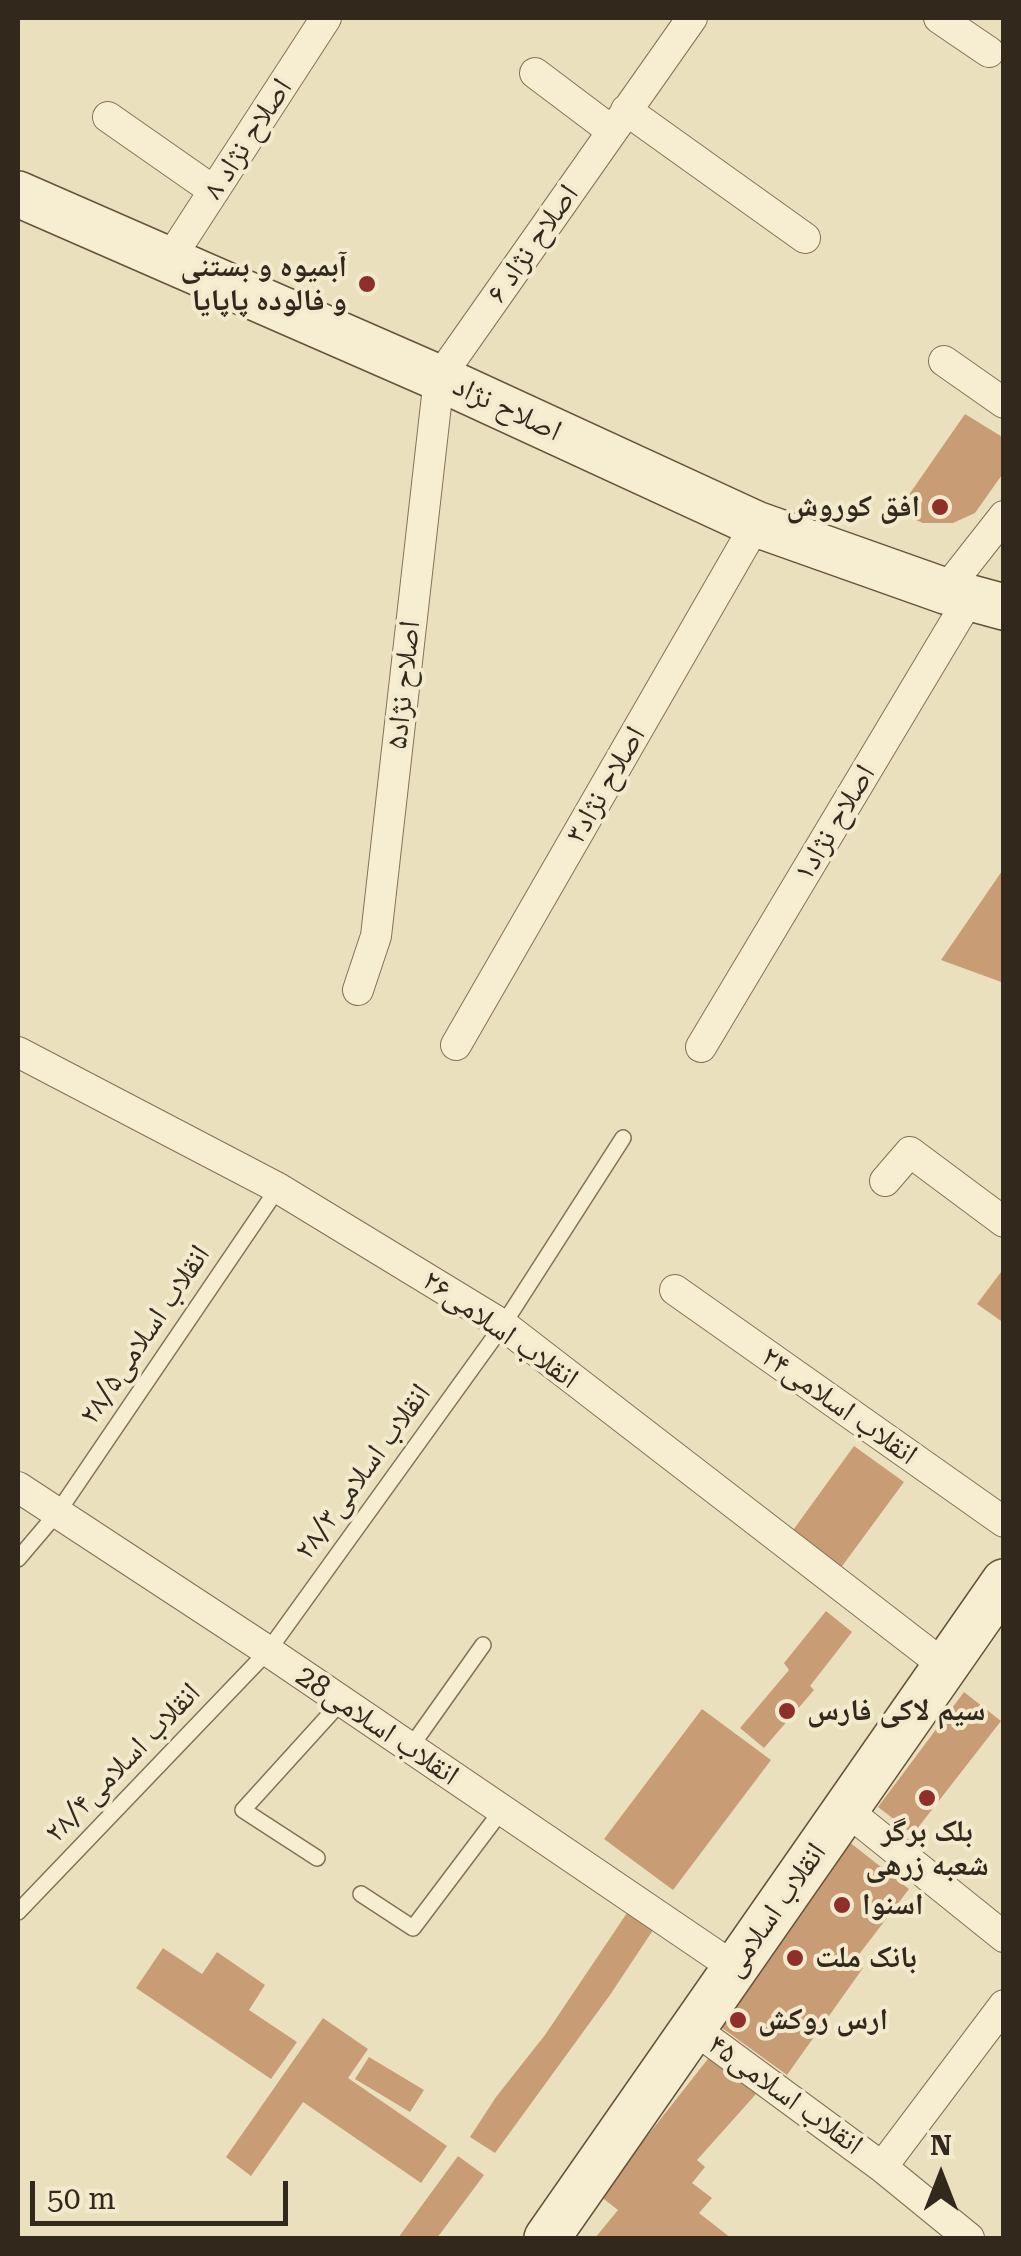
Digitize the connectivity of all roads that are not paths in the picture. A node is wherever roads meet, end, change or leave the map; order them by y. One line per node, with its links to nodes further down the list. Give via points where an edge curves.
1 (326, 18): 8 (street, ۸ اصلاح نژاد)
2 (692, 18): 7 (street, ۶ اصلاح نژاد)
3 (940, 18): 4 (street)
4 (989, 52)
5 (535, 73): 7 (street)
6 (108, 117): 8 (street)
7 (619, 120): 10 (street); 13 (street, ۶ اصلاح نژاد)
8 (214, 191): 11 (street, ۸ اصلاح نژاد)
9 (18, 194): 11 (main road, اصلاح نژاد)
10 (805, 238)
11 (169, 260): 13 (main road, اصلاح نژاد)
12 (944, 361): 14 (street)
13 (439, 378): 16 (main road, اصلاح نژاد); 18 (street, اصلاح نژاد۵, via 376,936)
14 (1004, 403)
15 (1004, 516): 17 (street, اصلاح نژاد۱)
16 (756, 524): 17 (main road, اصلاح نژاد); 19 (street, اصلاح نژاد۳)
17 (972, 599): 20 (street, اصلاح نژاد۱)
18 (358, 990)
19 (456, 1045)
20 (701, 1047)
21 (18, 1052): 24 (street, انقلاب اسلامی۲۶)
22 (624, 1138): 27 (lane, انقلاب اسلامی۲۸/۳)
23 (885, 1181): 25 (street, via 910,1152)
24 (278, 1188): 27 (street, انقلاب اسلامی۲۶); 29 (lane, انقلاب اسلامی۲۸/۵)
25 (1004, 1222)
26 (675, 1290): 30 (street, انقلاب اسلامی۲۴)
27 (503, 1326): 34 (lane, انقلاب اسلامی۲۸/۳); 35 (street, انقلاب اسلامی۲۶)
28 (18, 1487): 29 (street, 28انقلاب اسلامی)
29 (58, 1512): 31 (lane, انقلاب اسلامی۲۸/۵); 34 (street, 28انقلاب اسلامی)
30 (1004, 1522)
31 (18, 1560)
32 (1004, 1582): 35 (main road, انقلاب اسلامی)
33 (484, 1645): 37 (lane)
34 (268, 1652): 36 (street, 28انقلاب اسلامی); 42 (lane, انقلاب اسلامی۲۸/۴)
35 (944, 1666): 38 (main road, انقلاب اسلامی)
36 (341, 1702): 37 (street, 28انقلاب اسلامی); 40 (lane, via 244,1810)
37 (410, 1748): 39 (street, 28انقلاب اسلامی)
38 (846, 1809): 43 (street); 44 (main road, انقلاب اسلامی)
39 (502, 1810): 41 (lane, via 413,1928); 44 (street, 28انقلاب اسلامی)
40 (317, 1858)
41 (362, 1894)
42 (18, 1912)
43 (1004, 1937)
44 (735, 1968): 46 (main road, انقلاب اسلامی)
45 (1004, 2005): 47 (street)
46 (693, 2028): 47 (street, انقلاب اسلامی۴۵); 48 (main road, انقلاب اسلامی)
47 (882, 2166): 49 (street, انقلاب اسلامی۴۵)
48 (547, 2238)
49 (970, 2238)

